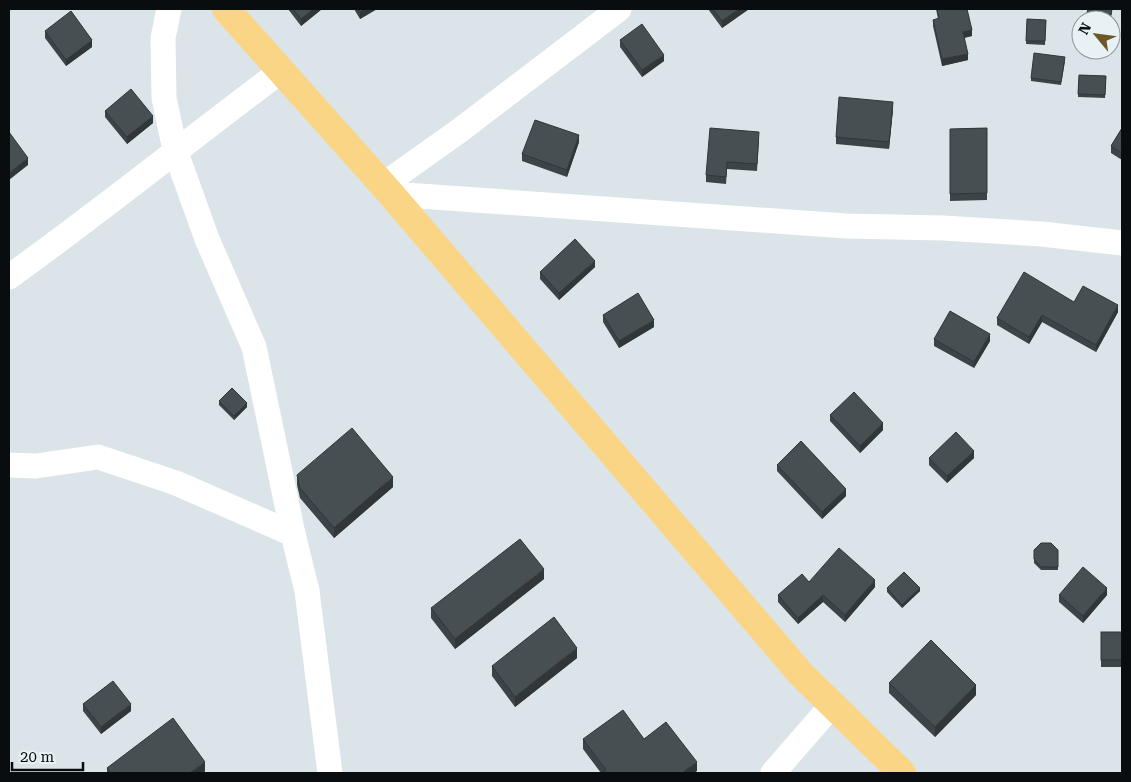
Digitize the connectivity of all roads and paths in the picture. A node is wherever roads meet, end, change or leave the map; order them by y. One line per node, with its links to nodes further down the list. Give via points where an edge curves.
1 (169, 9): 5 (street, via 163,38 164,98)
2 (226, 9): 4 (main road)
3 (618, 9): 6 (street)
4 (281, 71): 5 (street); 6 (main road)
5 (174, 150): 8 (street); 10 (street, via 207,239 254,348)
6 (387, 190): 7 (street, via 846,226 1042,234); 11 (main road, via 801,674)
7 (1122, 243)
8 (9, 277)
9 (9, 465): 10 (street, via 36,466 98,456 176,483)
10 (293, 534): 12 (street, via 307,591)
11 (832, 705): 13 (street); 14 (main road)
12 (330, 773)
13 (773, 773)
14 (902, 773)

